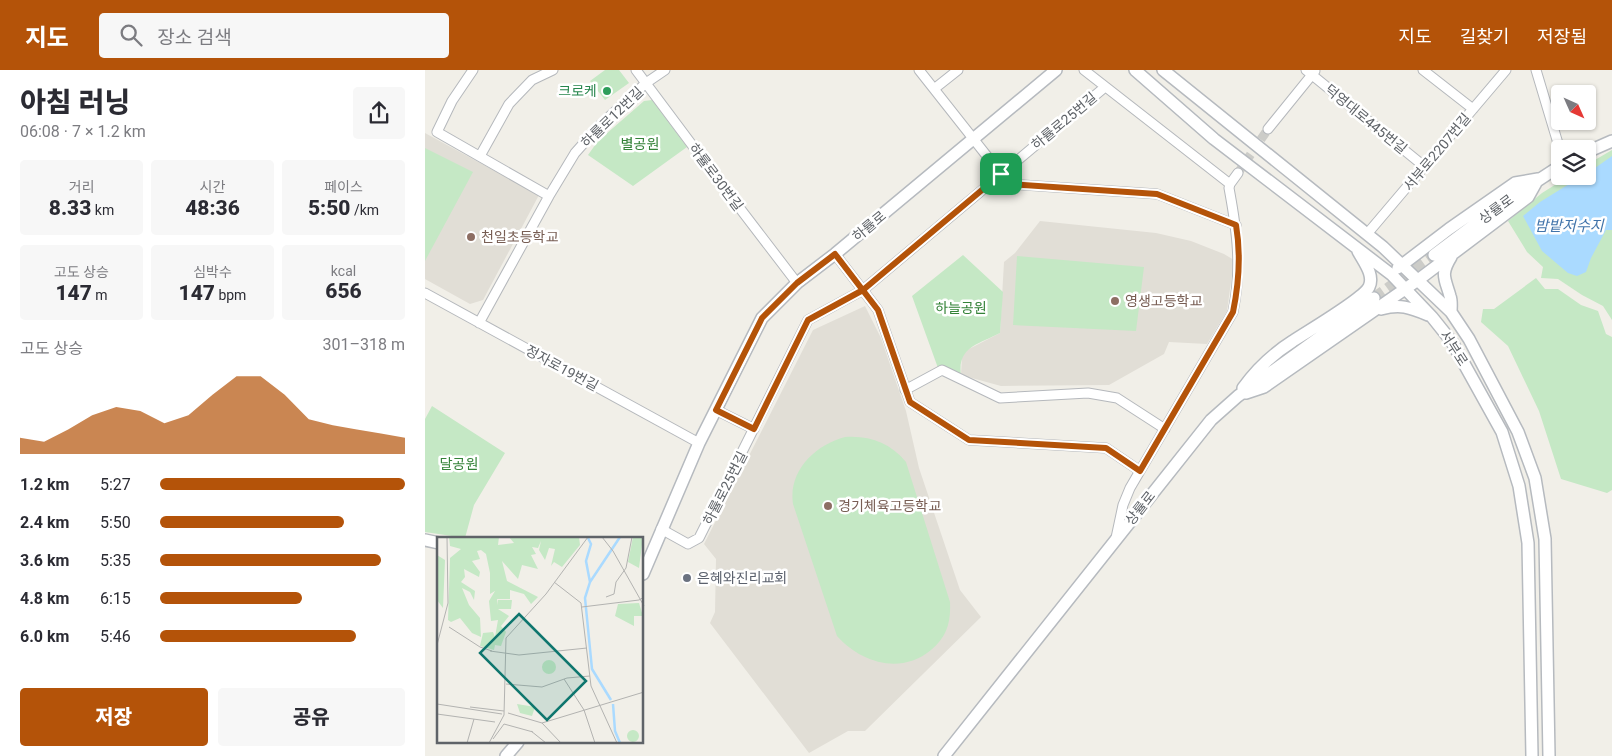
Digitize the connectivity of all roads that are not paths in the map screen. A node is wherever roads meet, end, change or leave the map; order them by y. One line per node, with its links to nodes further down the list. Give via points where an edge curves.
1 (473, 70): 24 (street, via 452,101 437,132)
2 (553, 70): 24 (street, via 532,80 509,104)
3 (636, 70): 15 (street, 하률로30번길)
4 (665, 70): 15 (street, 하률로12번길)
5 (919, 70): 17 (street)
6 (957, 70): 17 (street)
7 (1056, 70): 20 (main road, 하률로)
8 (1084, 70): 16 (street)
9 (1135, 70): 34 (main road, 서부로, via 1214,139)
10 (1163, 70): 33 (main road, 서부로)
11 (1423, 70): 18 (street)
12 (1507, 70): 18 (street, 서부로2207번길)
13 (1536, 70): 21 (street)
14 (1311, 72): 19 (street); 25 (street, 덕영대로445번길)
15 (646, 83): 31 (street, 하률로12번길, via 575,153); 41 (street, 하률로30번길)
16 (1105, 88): 28 (street, 하률로25번길); 30 (street)
17 (934, 89): 20 (street)
18 (1473, 109): 25 (street, 서부로2207번길)
19 (1268, 129)
20 (972, 139): 28 (street); 36 (main road, 하률로)
21 (1557, 140)
22 (1612, 141): 23 (main road)
23 (1596, 148)
24 (480, 156): 31 (street)
25 (1425, 167): 33 (street, 서부로2207번길)
26 (1551, 171): 29 (main road, 상률로)
27 (1238, 173): 30 (street)
28 (1001, 174): 32 (street, via 1009,184 1157,194); 43 (street, 하률로25번길)
29 (1538, 179): 35 (main road, via 1528,197); 37 (main road, 상률로); 38 (main road, via 1515,183)
30 (1230, 184): 32 (street)
31 (549, 196): 49 (street, 하률로12번길)
32 (1236, 225): 54 (street, via 1239,266 1233,312)
33 (1367, 234): 38 (main road, 서부로)
34 (1356, 247): 39 (main road, 서부로); 51 (main road, via 1370,273 1369,286 1359,297 1291,342 1253,374)
35 (1454, 252): 40 (main road); 47 (main road, via 1445,266 1444,282 1451,297)
36 (835, 254): 41 (main road, 하률로); 43 (street)
37 (1434, 255)
38 (1402, 264): 39 (main road); 40 (main road, 서부로)
39 (1392, 276): 42 (main road, 서부로)
40 (1418, 280): 42 (main road); 47 (main road, 서부로)
41 (797, 283): 52 (main road, 하률로, via 762,318)
42 (1406, 289): 46 (main road); 48 (main road, 서부로)
43 (863, 290): 50 (street, via 878,310); 53 (street, 하률로25번길, via 808,320)
44 (425, 293): 49 (street, 정자로19번길)
45 (1374, 298): 51 (main road, 상률로)
46 (1377, 310): 48 (main road, via 1395,305); 51 (main road, via 1264,388)
47 (1451, 312): 64 (main road, 서부로, via 1469,339 1518,432 1535,478 1545,539)
48 (1432, 317): 63 (main road, 서부로, via 1453,342 1502,432 1519,486 1528,543)
49 (479, 323): 55 (street, 정자로19번길)
50 (905, 390): 54 (street, via 942,370 1000,398 1088,393 1117,398); 56 (street, via 910,402 969,440 1106,448)
51 (1238, 396): 58 (main road, 상률로, via 1211,420)
52 (716, 410): 53 (street); 55 (main road, 하률로)
53 (754, 429): 57 (street, 하률로25번길, via 699,538 688,544)
54 (1165, 429): 56 (street)
55 (699, 443): 57 (main road, 하률로)
56 (1140, 471): 58 (street, via 1123,505)
57 (661, 529): 59 (main road, 하률로)
58 (1115, 539): 62 (main road, 상률로)
59 (644, 572)
60 (516, 744): 61 (main road)
61 (505, 756)
62 (944, 756)
63 (1532, 756)
64 (1549, 756)

